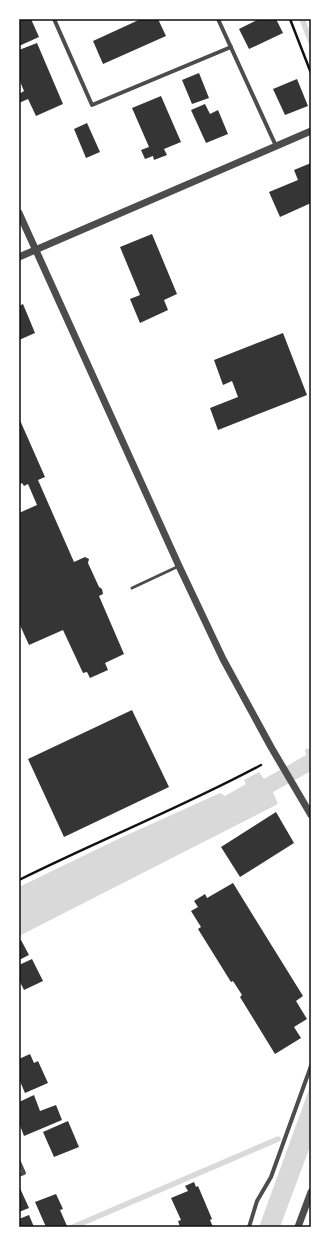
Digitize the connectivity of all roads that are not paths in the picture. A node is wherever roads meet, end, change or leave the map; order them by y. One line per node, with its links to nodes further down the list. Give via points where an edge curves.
1 (54, 19): 3 (street, via 92,105)
2 (218, 19): 3 (street)
3 (231, 47): 5 (street)
4 (311, 131): 5 (street)
5 (276, 146): 7 (street)
6 (19, 214): 7 (street)
7 (35, 250): 8 (street); 9 (street)
8 (19, 257)
9 (179, 566): 10 (lane); 11 (street, via 223,658)
10 (132, 588)
11 (311, 815)
12 (311, 1066): 16 (street, via 271,1177 257,1201)
13 (19, 1162): 14 (street, via 24,1173)
14 (19, 1175)
15 (311, 1192): 17 (street)
16 (249, 1227)
17 (298, 1227)

